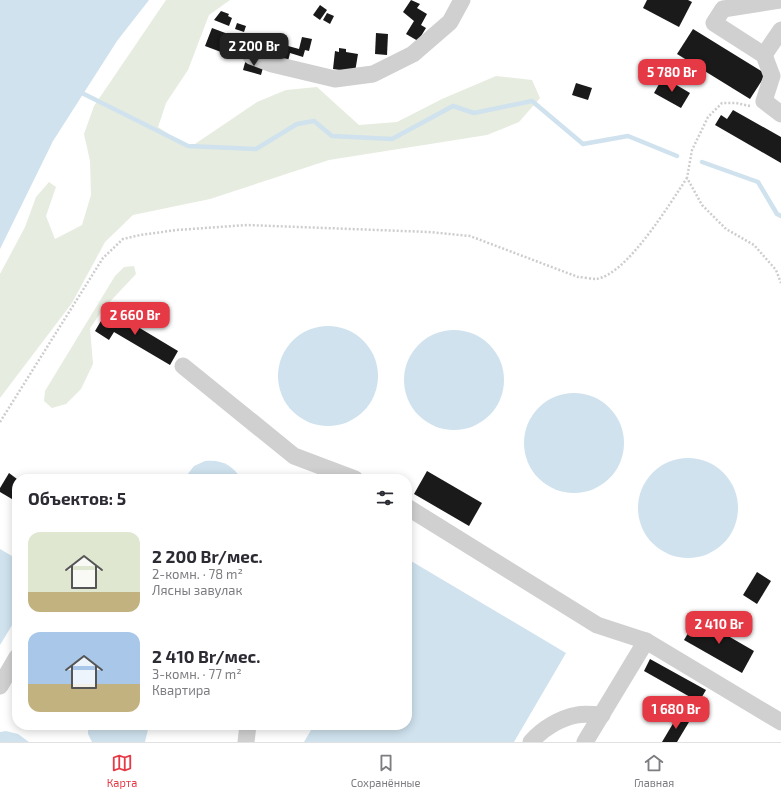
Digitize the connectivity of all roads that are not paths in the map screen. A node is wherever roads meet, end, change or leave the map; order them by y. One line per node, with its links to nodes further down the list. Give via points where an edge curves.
1 (462, 0): 5 (street, via 450,22 413,54 373,74 335,78 272,64)
2 (781, 0): 4 (street, via 723,9 714,23)
3 (781, 30): 4 (street)
4 (764, 55): 6 (street, via 772,76 764,101)
5 (251, 56)
6 (781, 114)
7 (183, 366): 8 (street, via 294,456)
8 (343, 474)
9 (412, 510): 10 (street, via 597,625)
10 (646, 641): 13 (street); 14 (street)
11 (12, 666): 12 (street)
12 (0, 686)
13 (602, 715): 17 (street, via 577,715 553,724); 18 (street)
14 (781, 722)
15 (247, 730): 16 (street)
16 (246, 742)
17 (531, 742)
18 (585, 742)

